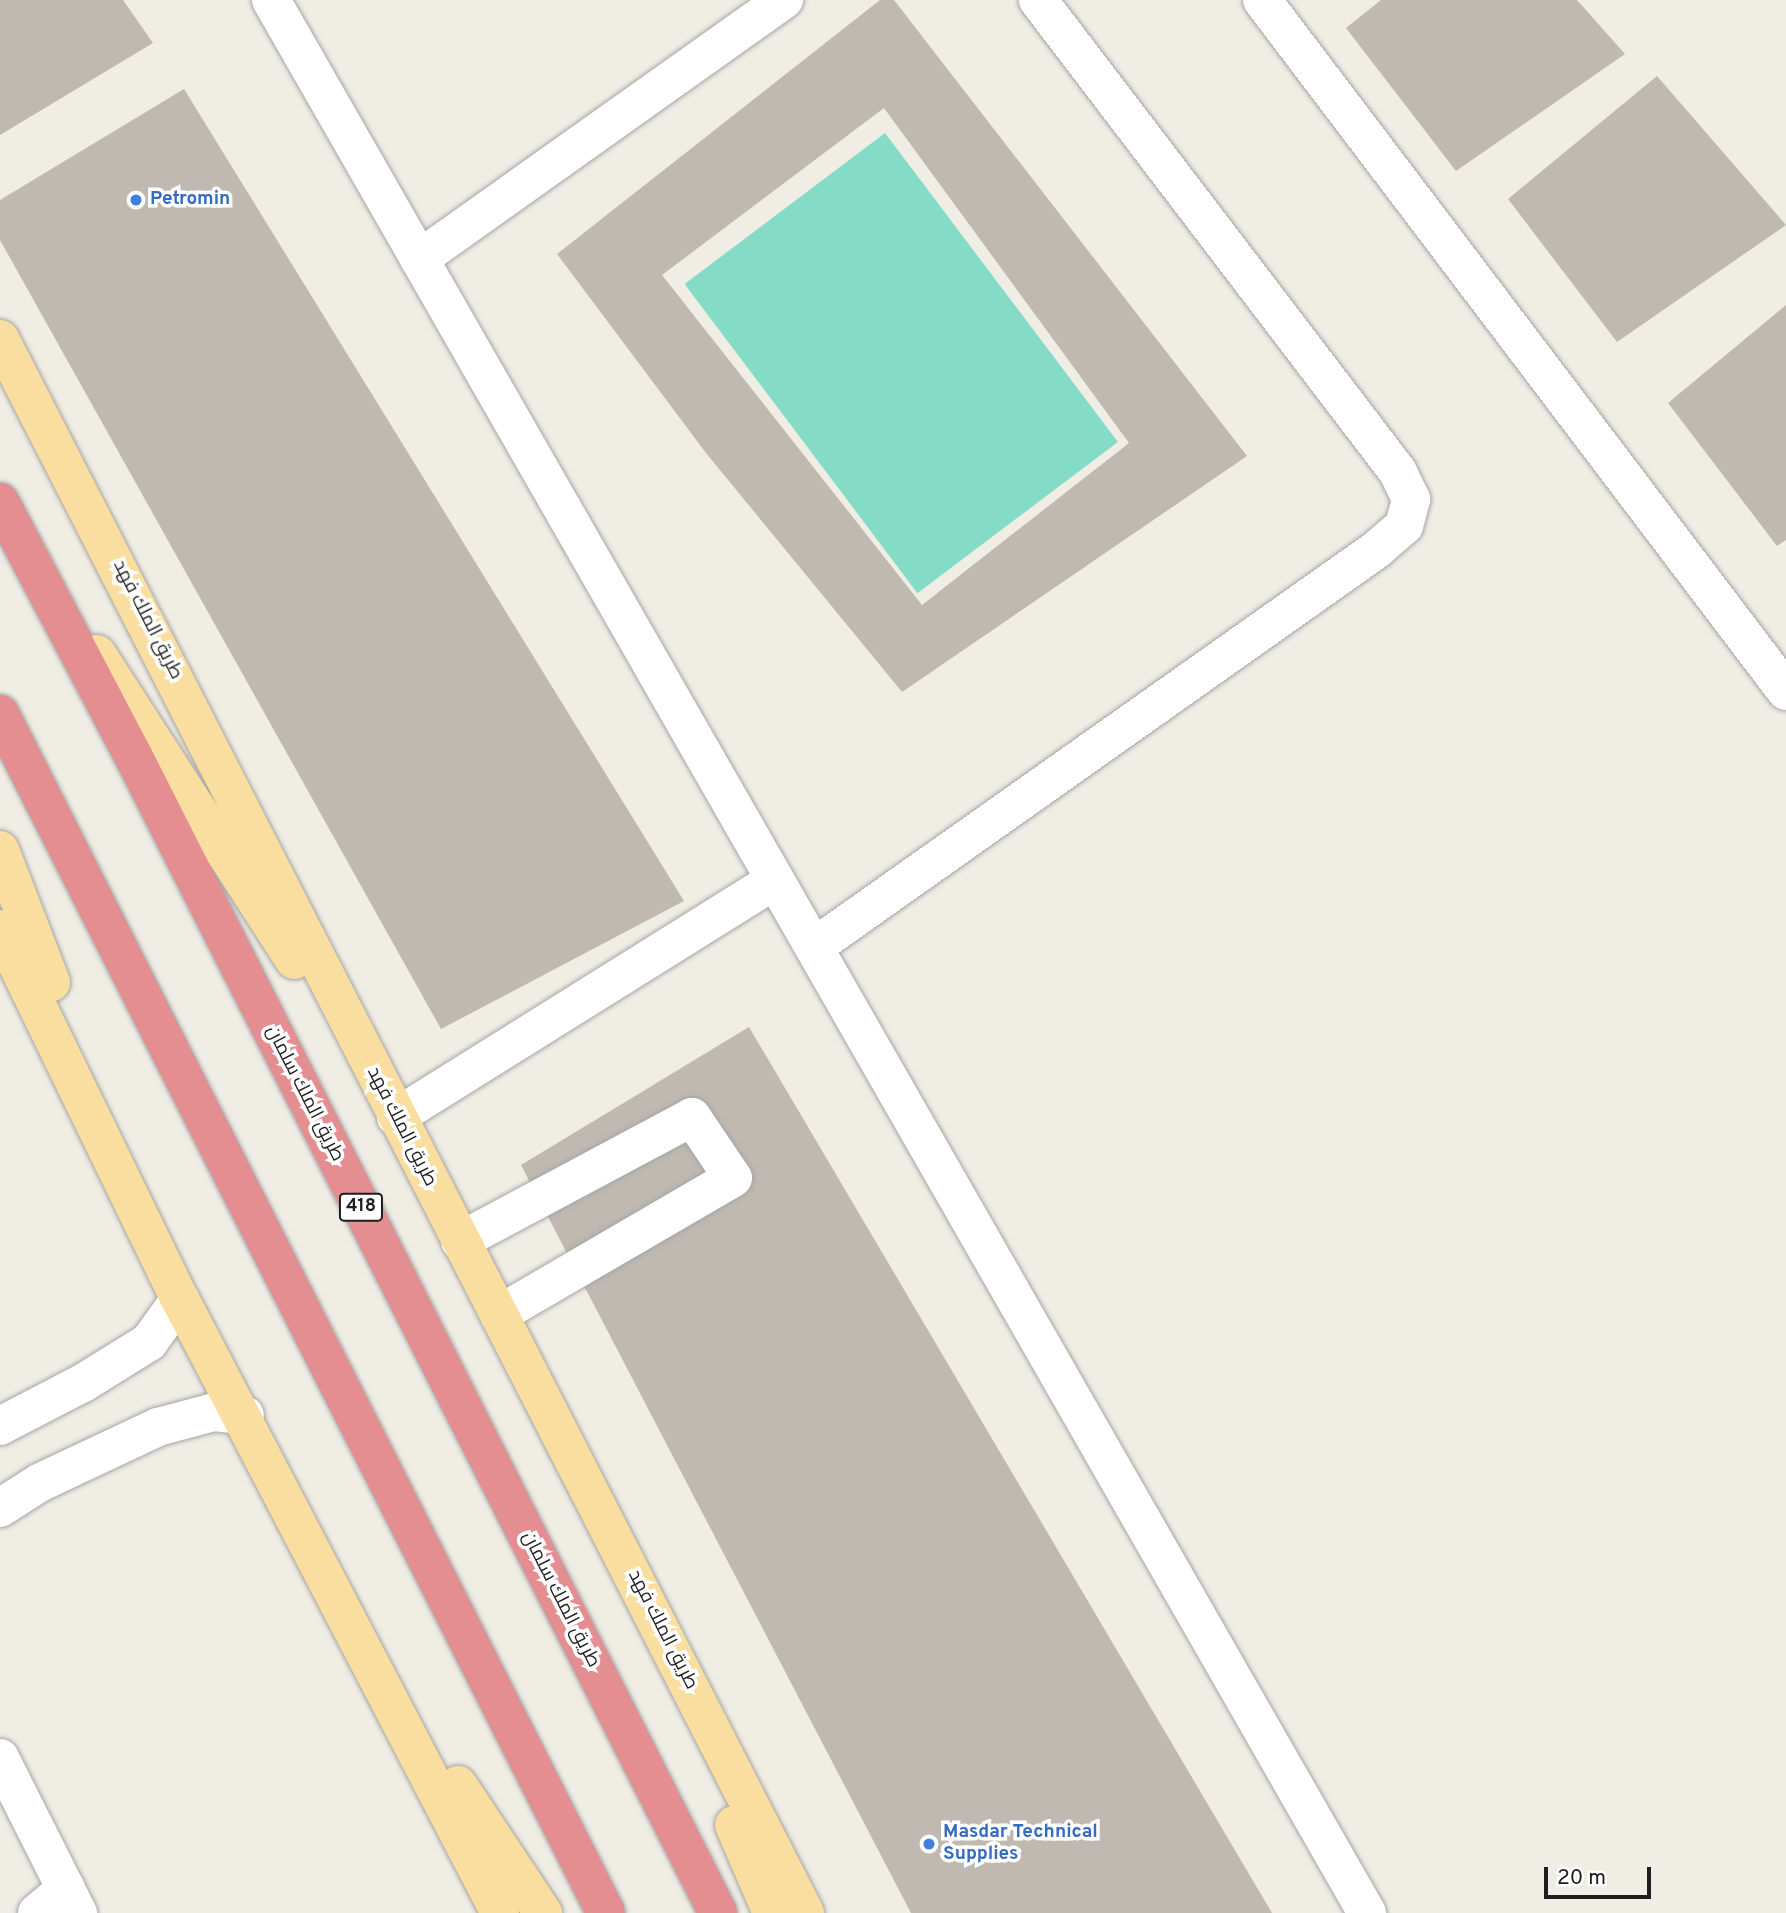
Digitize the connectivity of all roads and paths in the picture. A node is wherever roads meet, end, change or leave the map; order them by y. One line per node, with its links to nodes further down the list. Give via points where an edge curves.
1 (271, 0): 5 (street)
2 (784, 0): 5 (street)
3 (1038, 0): 13 (street, via 1398,472 1411,499 1404,526 1376,550)
4 (1262, 0): 8 (street)
5 (419, 259): 11 (street)
6 (0, 339): 14 (main road, طريق الملك فهد, via 169,661)
7 (4, 509): 14 (main road); 30 (highway, طريق الملك سلمان / 418, via 141,770)
8 (1786, 691)
9 (0, 714): 29 (highway)
10 (0, 850): 15 (main road)
11 (775, 880): 13 (street); 14 (street)
12 (0, 929): 15 (main road)
13 (814, 947): 33 (street)
14 (396, 1117): 16 (main road, طريق الملك فهد)
15 (152, 1240): 17 (main road)
16 (460, 1241): 18 (main road, طريق الملك فهد); 18 (street, via 692,1117 733,1178)
17 (180, 1299): 19 (main road); 20 (street, via 149,1342)
18 (499, 1314): 21 (main road, طريق الملك فهد)
19 (245, 1415): 22 (street, via 214,1412 158,1427 39,1483); 23 (main road)
20 (0, 1426)
21 (582, 1472): 31 (main road); 32 (main road, طريق الملك فهد)
22 (0, 1508)
23 (354, 1629): 27 (main road); 28 (main road)
24 (0, 1758): 25 (street)
25 (72, 1901): 26 (street)
26 (37, 1913)
27 (500, 1913)
28 (543, 1913)
29 (606, 1913)
30 (718, 1913)
31 (772, 1913)
32 (805, 1913)
33 (1367, 1913)

